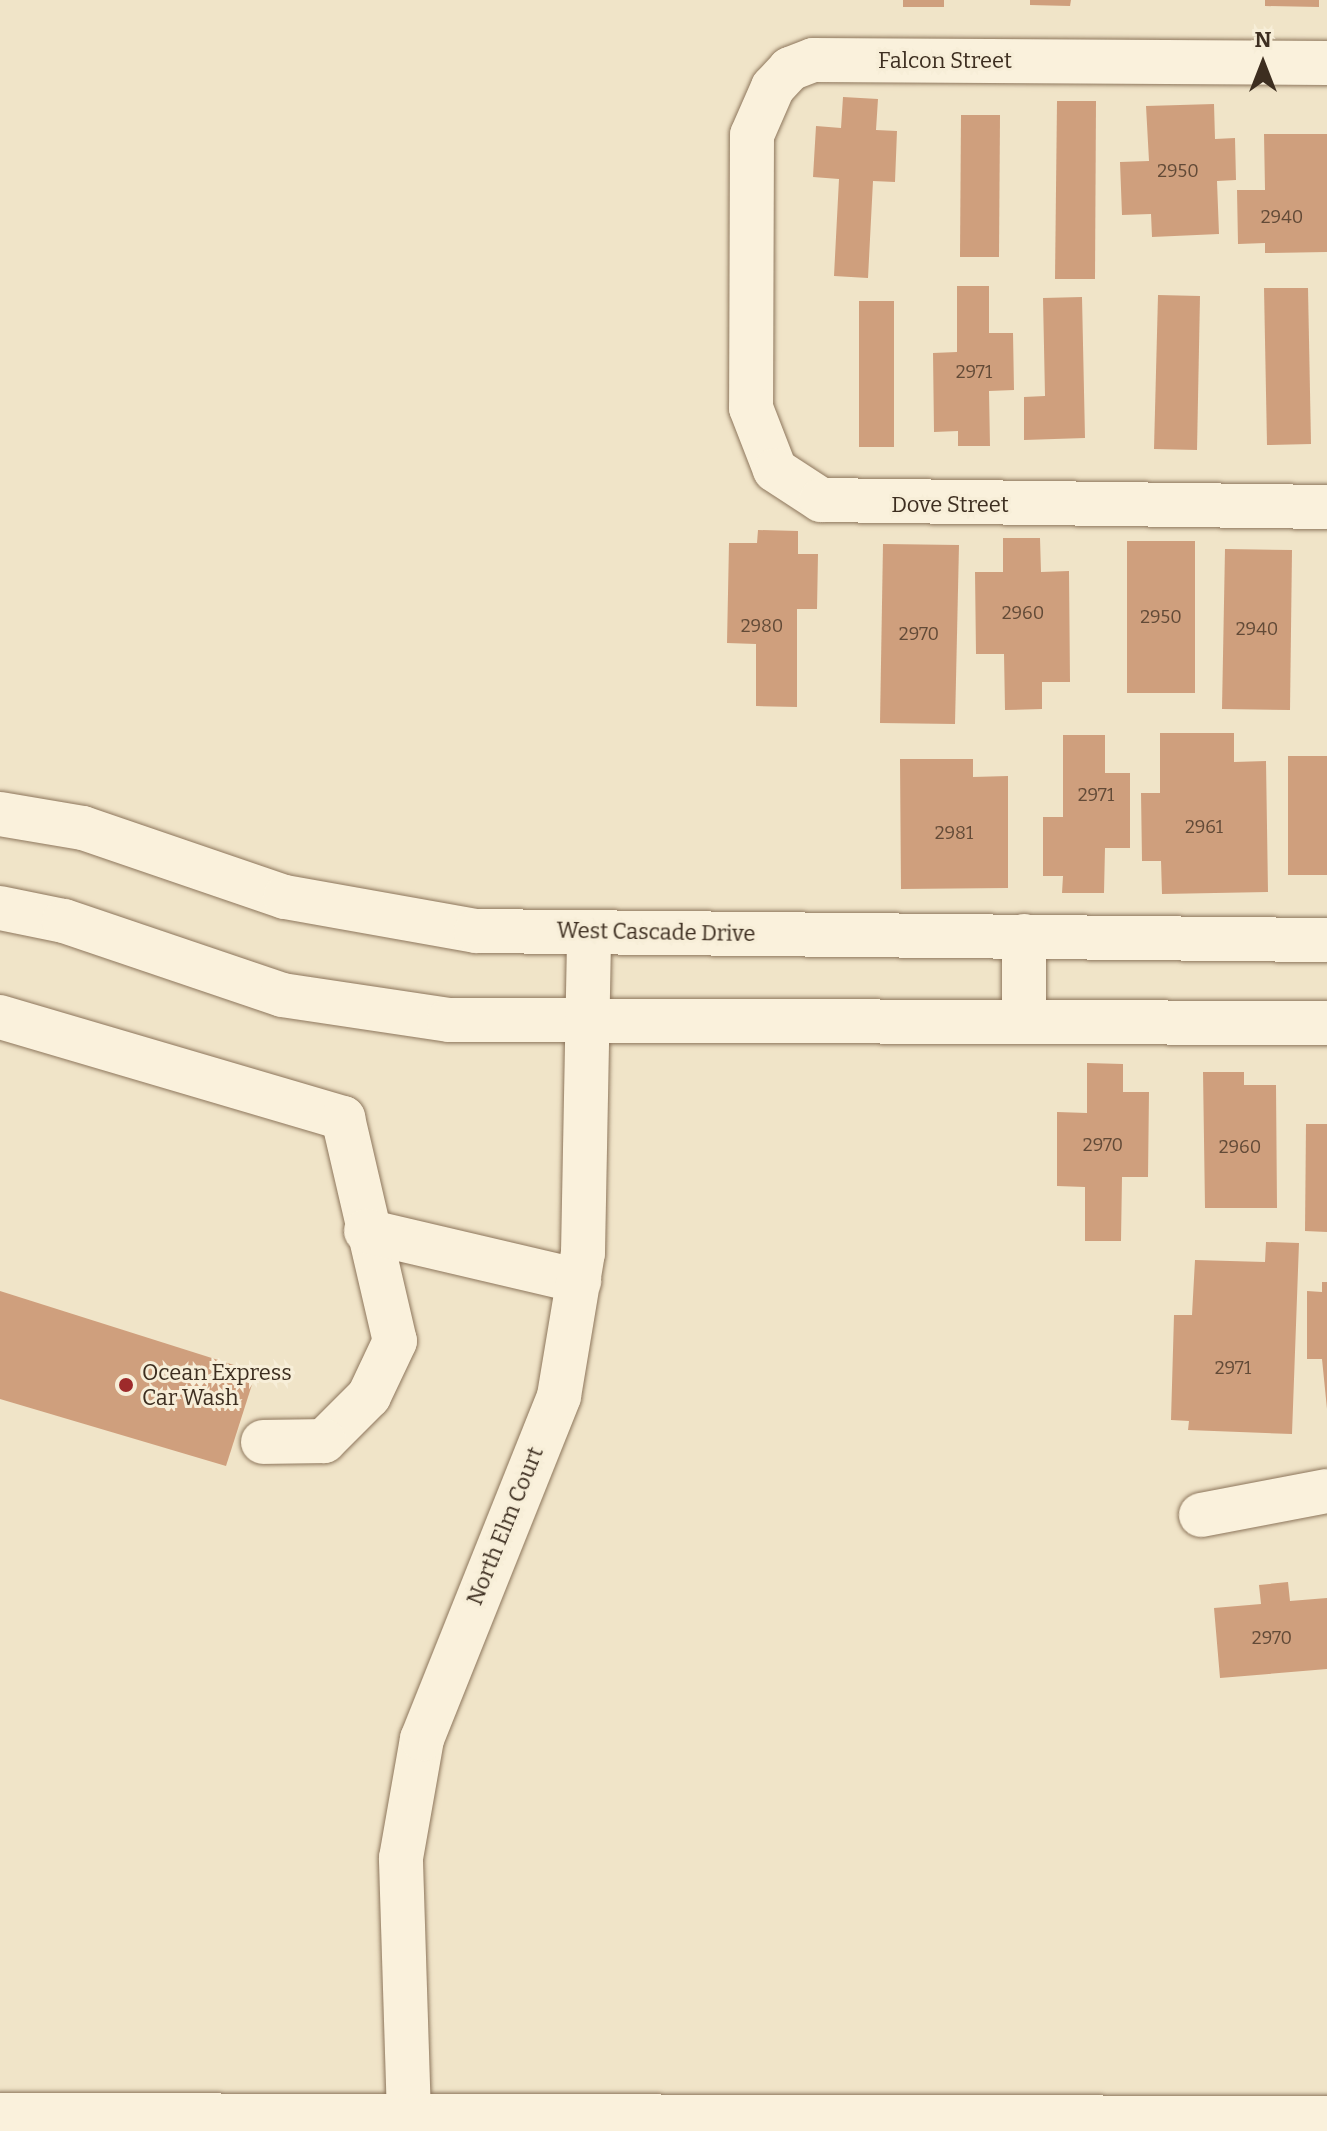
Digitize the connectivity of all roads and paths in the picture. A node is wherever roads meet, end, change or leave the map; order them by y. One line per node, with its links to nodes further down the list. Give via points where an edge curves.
1 (1327, 63): 2 (street, Falcon Street, via 813,60 790,69 773,87 752,135)
2 (751, 283): 3 (street, Dove Street, via 751,408 761,445 775,470 821,500)
3 (1327, 507)
4 (0, 814): 6 (street, West Cascade Drive, via 83,828 285,897 380,919 476,931)
5 (0, 908): 10 (street, via 64,921 282,995 449,1020)
6 (589, 932): 7 (street, West Cascade Drive); 10 (street, North Elm Court)
7 (1024, 936): 8 (street, West Cascade Drive); 11 (street)
8 (1327, 940)
9 (0, 1017): 13 (street, via 343,1118)
10 (589, 1020): 11 (street); 14 (street, North Elm Court)
11 (1024, 1022): 12 (street)
12 (1327, 1023)
13 (366, 1231): 14 (street); 15 (street, via 395,1341 369,1396 324,1441)
14 (579, 1281): 20 (street, North Elm Court, via 559,1396 422,1739 401,1858)
15 (263, 1442)
16 (1327, 1491): 17 (street)
17 (1201, 1515)
18 (0, 2115): 21 (street)
19 (1327, 2118): 22 (street)
20 (424, 2121): 21 (street); 22 (street)
21 (82, 2123)
22 (1262, 2125)

